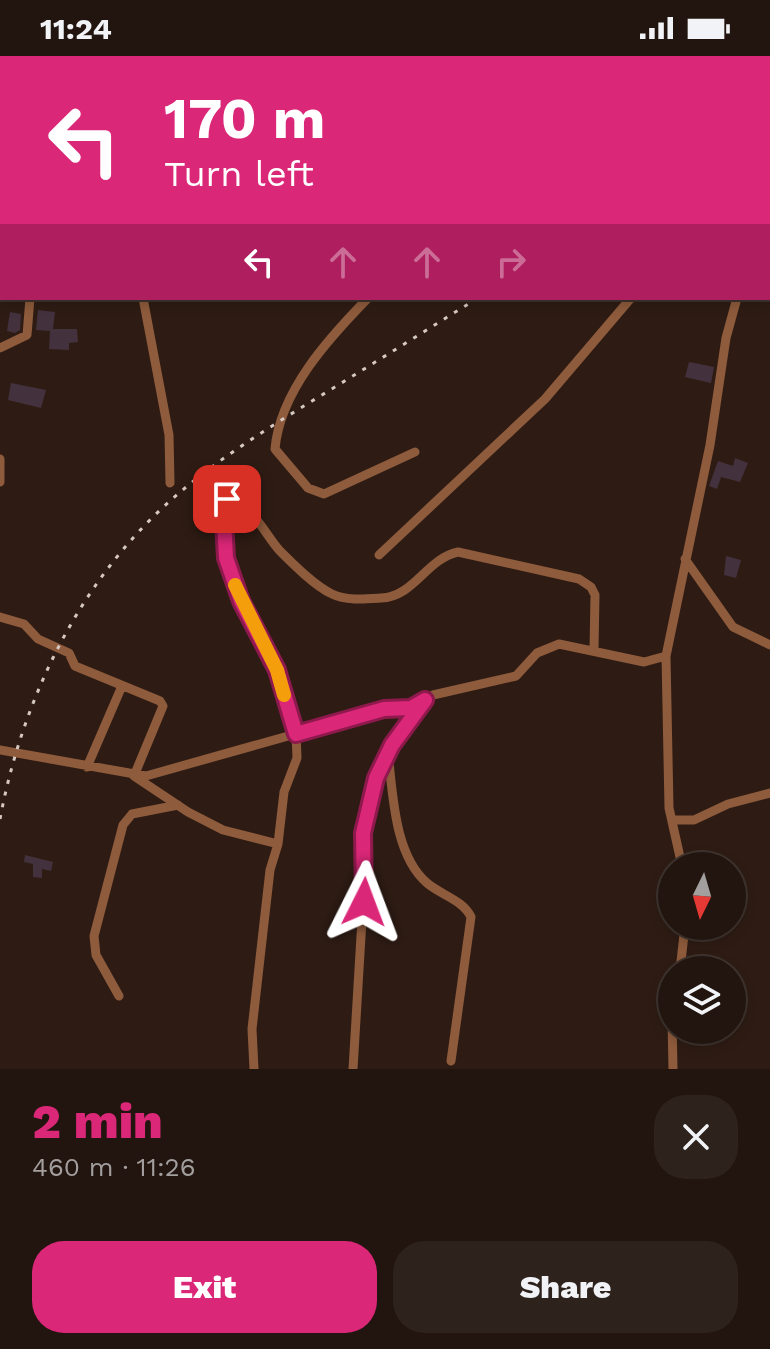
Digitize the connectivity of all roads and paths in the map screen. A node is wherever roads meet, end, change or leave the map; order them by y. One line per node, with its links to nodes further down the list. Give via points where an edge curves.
1 (30, 300): 6 (street, via 27,335)
2 (143, 300): 10 (street, via 169,435)
3 (366, 300): 7 (street, via 338,329 287,403 277,423 275,449 308,488 324,494)
4 (629, 300): 11 (street, via 545,399)
5 (736, 300): 12 (street)
6 (0, 348)
7 (415, 452)
8 (0, 459): 9 (street)
9 (0, 482)
10 (170, 483)
11 (379, 555)
12 (685, 559): 14 (street, via 733,627); 16 (street)
13 (0, 617): 17 (street, via 30,627 38,639 69,653 75,666)
14 (770, 645)
15 (594, 649): 16 (street, via 644,662); 18 (street, via 547,647 516,676); 19 (street, via 595,595 579,579 458,552 443,555 396,596 341,598 321,588 278,550 263,526 227,499 226,558 241,601 277,670)
16 (666, 656): 26 (street)
17 (122, 686): 22 (street); 23 (street, via 163,706)
18 (425, 700): 19 (street, via 411,708 384,709); 21 (street)
19 (296, 734): 23 (street, via 155,775); 27 (street, via 297,762 284,792)
20 (0, 750): 22 (street)
21 (388, 754): 31 (street, via 409,857 425,882 467,908 471,917); 33 (street, via 376,778 363,833)
22 (87, 767): 23 (street)
23 (134, 776): 25 (street)
24 (770, 793): 26 (street, via 688,821)
25 (178, 805): 27 (street, via 223,830); 29 (street, via 132,814 123,825 94,936 96,955)
26 (673, 820): 28 (street)
27 (278, 844): 32 (street, via 270,870 252,1029)
28 (679, 852)
29 (119, 996)
30 (672, 1044): 34 (street)
31 (451, 1061)
32 (254, 1069)
33 (353, 1069)
34 (673, 1069)

